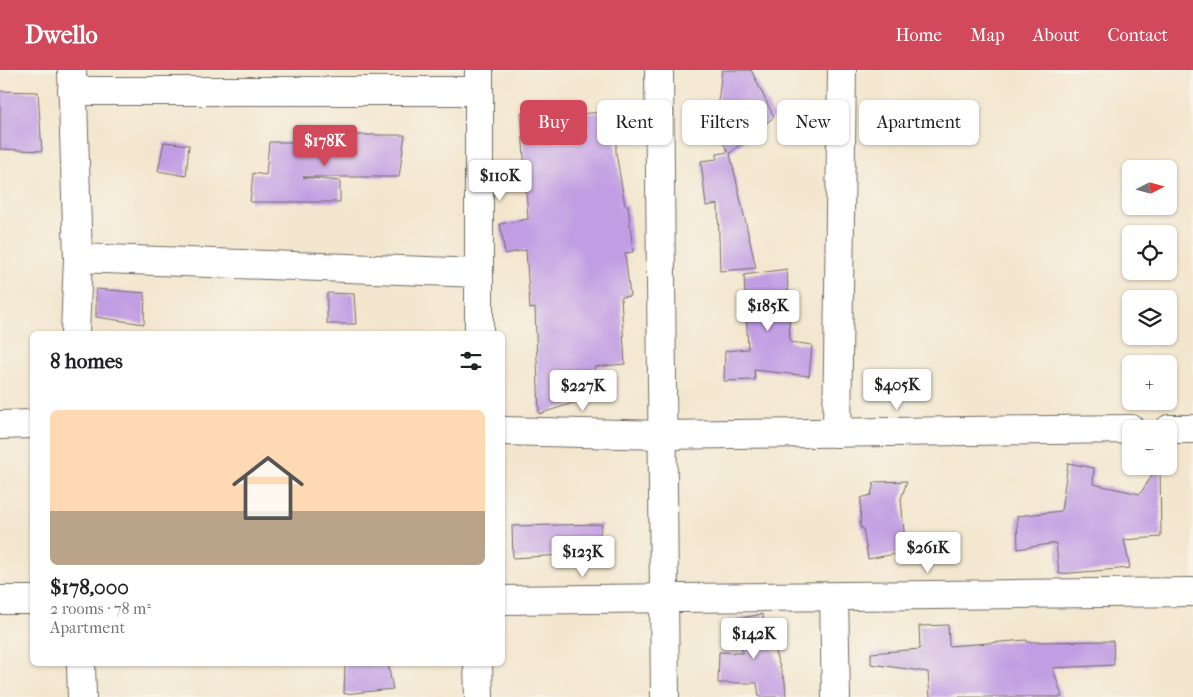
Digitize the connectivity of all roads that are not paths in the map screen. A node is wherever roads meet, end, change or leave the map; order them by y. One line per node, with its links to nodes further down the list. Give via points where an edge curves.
1 (659, 70): 16 (street)
2 (842, 70): 15 (street)
3 (72, 81): 4 (street); 5 (street)
4 (479, 81): 6 (street)
5 (78, 258): 6 (street); 7 (street)
6 (479, 273): 8 (street)
7 (75, 331)
8 (479, 331)
9 (30, 424): 10 (street)
10 (0, 425)
11 (1122, 429): 15 (street)
12 (1177, 429): 13 (street)
13 (1193, 429)
14 (505, 431): 16 (street)
15 (837, 433): 16 (street)
16 (662, 435): 19 (street)
17 (1193, 592): 18 (street)
18 (834, 597): 19 (street); 28 (street)
19 (664, 599): 22 (street); 27 (street)
20 (0, 600): 21 (street)
21 (30, 600)
22 (505, 600)
23 (81, 666): 25 (street)
24 (478, 666): 26 (street)
25 (82, 697)
26 (479, 697)
27 (665, 697)
28 (836, 697)

